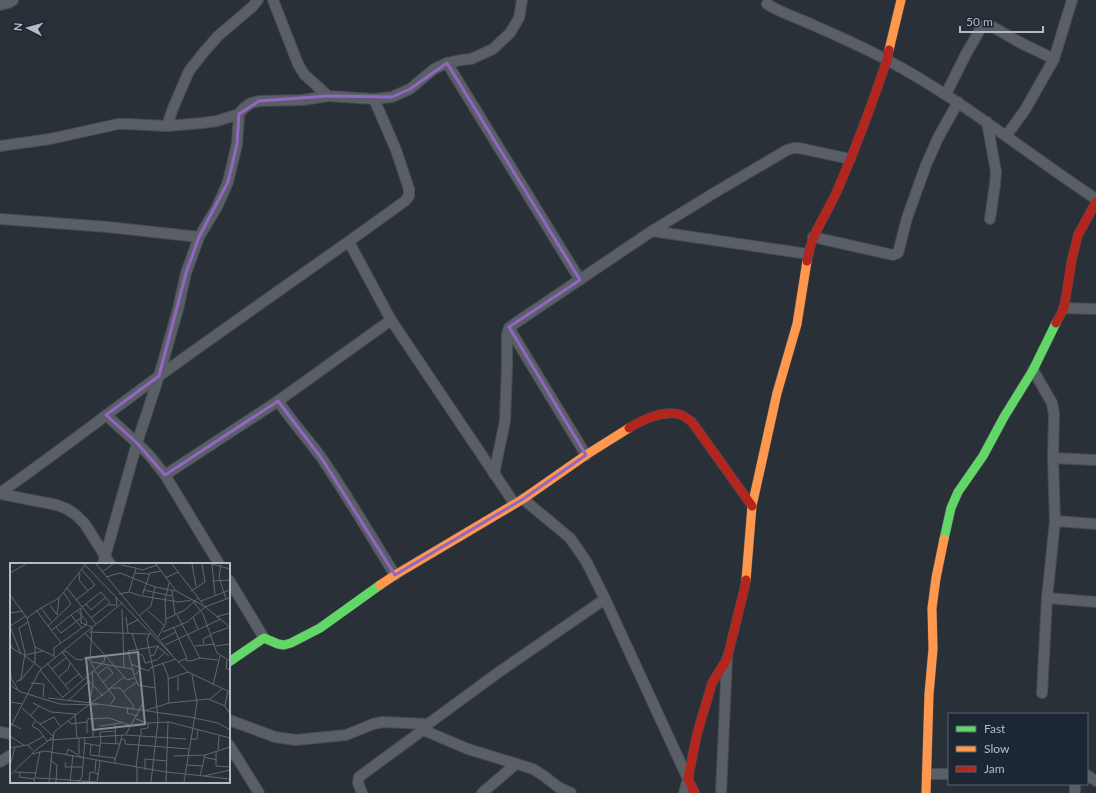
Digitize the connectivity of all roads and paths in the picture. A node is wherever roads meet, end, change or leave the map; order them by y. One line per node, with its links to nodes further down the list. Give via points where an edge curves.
1 (13, 0): 7 (street)
2 (258, 0): 18 (street, via 218,36 189,71)
3 (273, 0): 13 (street, via 298,64 304,74)
4 (522, 0): 11 (street, via 519,18 510,33 493,49 471,59)
5 (901, 0): 10 (street)
6 (1072, 0): 9 (street)
7 (0, 4)
8 (767, 4): 10 (street)
9 (1054, 59): 12 (street, via 986,25 981,28); 19 (street, via 1025,110)
10 (887, 60): 12 (street); 21 (street)
11 (447, 63): 14 (street, via 434,69 410,89 392,97); 31 (street)
12 (946, 94): 15 (street)
13 (328, 96): 14 (street); 16 (street, via 303,100 259,101 251,103)
14 (374, 98): 29 (street, via 396,150 409,196)
15 (958, 102): 17 (street); 28 (street, via 926,165 907,218 898,253 892,255)
16 (239, 114): 18 (street, via 217,121); 27 (street, via 237,144 228,182)
17 (987, 122): 19 (street); 25 (street, via 996,172)
18 (167, 126): 20 (street, via 118,124 50,139)
19 (1006, 136): 22 (street)
20 (0, 146)
21 (850, 159): 26 (street, via 799,148 787,150); 28 (street)
22 (1096, 199)
23 (1096, 202): 32 (street, via 1078,235)
24 (0, 219): 27 (street)
25 (990, 219)
26 (652, 231): 30 (street); 31 (street)
27 (199, 237): 37 (street, via 186,273)
28 (813, 237): 30 (street)
29 (349, 242): 34 (street); 37 (street)
30 (808, 254): 48 (street, via 797,324 777,393)
31 (580, 280): 35 (street)
32 (1064, 308): 33 (street); 36 (street)
33 (1096, 309)
34 (391, 320): 38 (street); 44 (street)
35 (509, 328): 41 (street); 44 (street, via 504,420)
36 (1033, 370): 42 (street, via 1052,403); 70 (street, via 983,456 958,492 951,508 932,608)
37 (159, 376): 39 (street); 40 (street)
38 (278, 401): 45 (street); 53 (street, via 322,459)
39 (106, 415): 40 (street); 46 (street)
40 (137, 443): 45 (street); 51 (street)
41 (586, 455): 47 (street); 48 (street, via 653,416 672,413 682,415 692,422)
42 (1053, 458): 43 (street); 49 (street)
43 (1096, 460)
44 (494, 474): 47 (street)
45 (165, 475): 52 (street)
46 (0, 493): 51 (street, via 67,509 85,524)
47 (518, 501): 53 (street); 56 (street, via 570,538 586,561)
48 (752, 506): 59 (street, via 745,586)
49 (1055, 521): 50 (street); 55 (street)
50 (1096, 524)
51 (106, 561)
52 (218, 563)
53 (395, 575): 58 (street, via 320,628 291,643 278,644)
54 (230, 582): 58 (street)
55 (1047, 598): 57 (street); 61 (street)
56 (605, 599): 63 (street, via 499,672); 72 (street)
57 (1096, 602)
58 (264, 638): 60 (street)
59 (728, 659): 72 (street, via 712,683 697,734); 79 (street)
60 (230, 661)
61 (1042, 693)
62 (230, 720): 63 (street, via 275,736 296,740 346,734 383,722)
63 (426, 727): 69 (street, via 468,749); 74 (street, via 359,777 358,783)
64 (0, 732): 65 (street)
65 (10, 734)
66 (230, 748): 73 (street)
67 (10, 756): 68 (street)
68 (0, 762)
69 (516, 764): 75 (street); 76 (street, via 533,769)
70 (927, 774): 71 (street); 80 (street)
71 (948, 774)
72 (688, 779): 77 (street); 78 (street)
73 (259, 793)
74 (362, 793)
75 (482, 793)
76 (571, 793)
77 (684, 793)
78 (695, 793)
79 (721, 793)
80 (926, 793)

